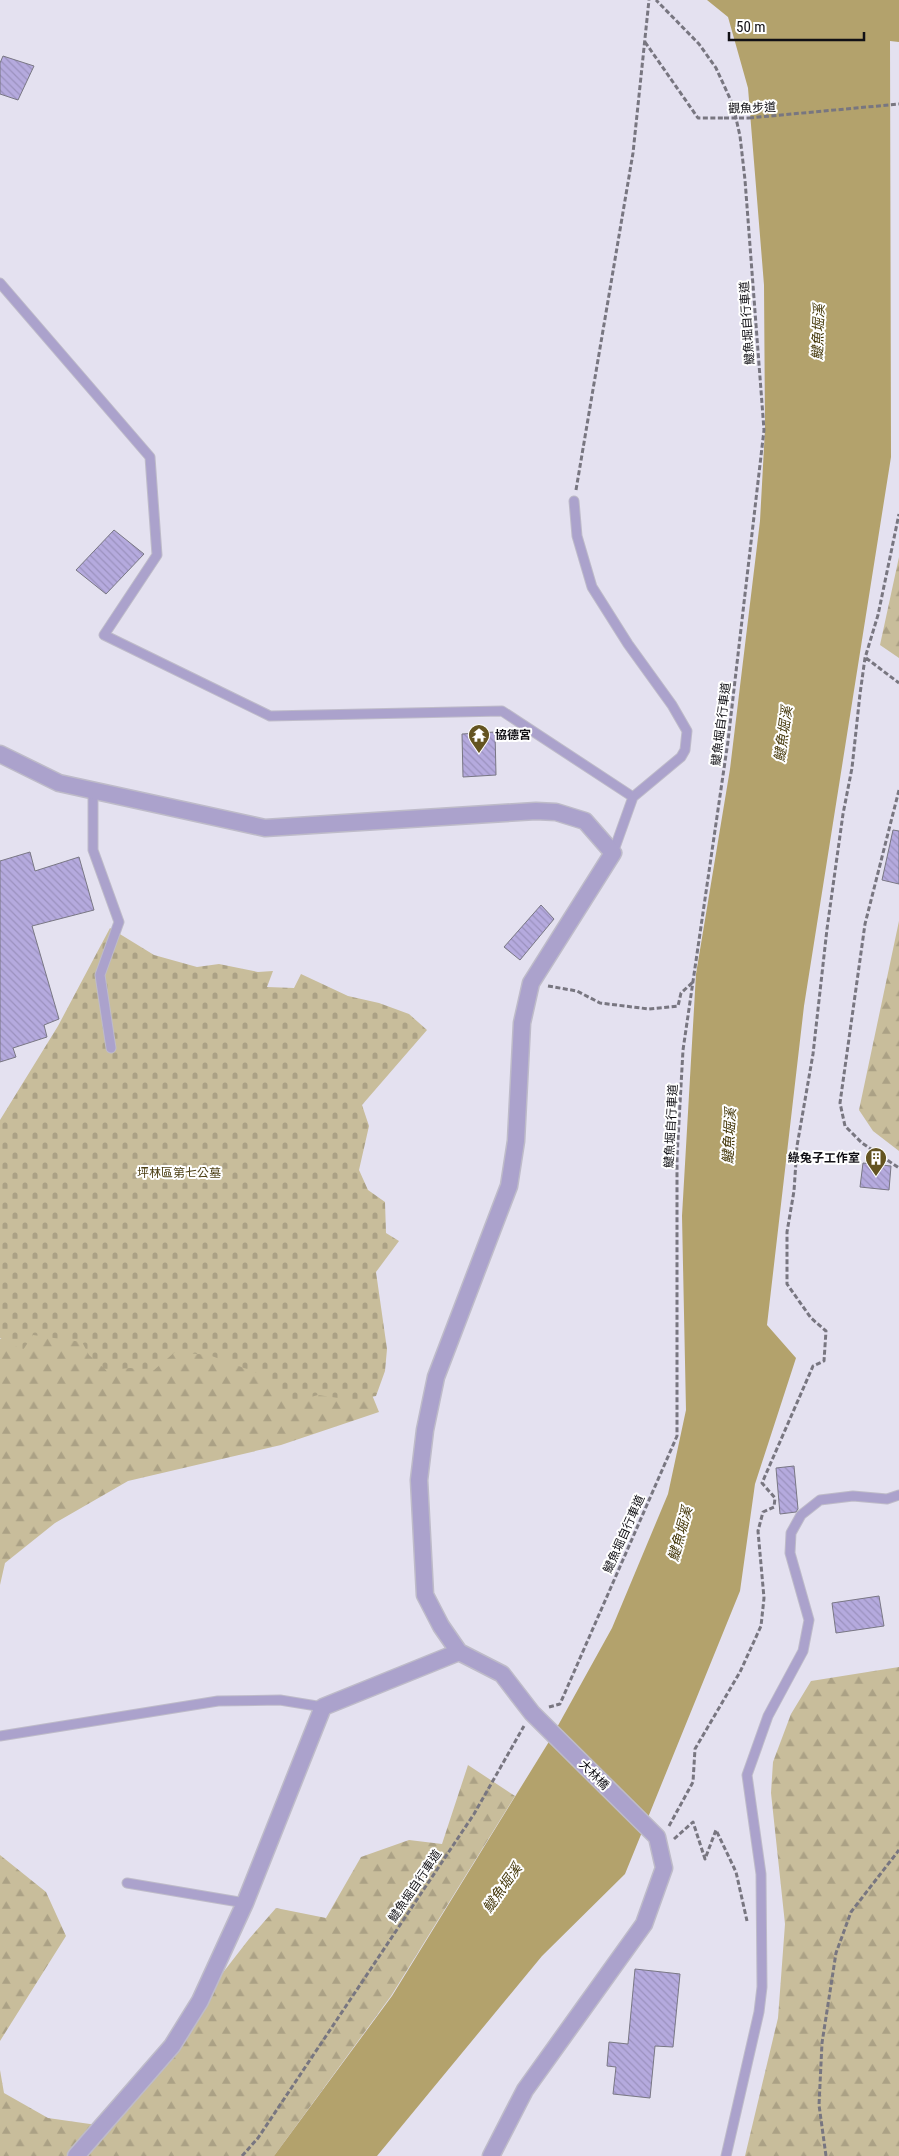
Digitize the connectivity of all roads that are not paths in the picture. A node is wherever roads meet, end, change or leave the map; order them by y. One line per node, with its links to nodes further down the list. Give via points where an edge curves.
1 (0, 283): 5 (lane, via 150,456 157,555 104,635 270,716 502,711)
2 (574, 501): 5 (lane, via 577,536 592,587 687,731 681,757)
3 (0, 754): 4 (street, via 58,783)
4 (93, 790): 6 (street, via 265,828 556,812 585,821); 7 (lane, via 93,850 119,922 100,975)
5 (633, 797): 6 (lane)
6 (613, 853): 9 (street, via 531,984 522,1023 516,1141 509,1186 436,1378 424,1438 419,1480 425,1595)
7 (111, 1048)
8 (899, 1495): 16 (lane, via 887,1499 853,1496 820,1500 801,1515 791,1533 790,1553 809,1620 803,1651 768,1716 747,1774 761,1874 762,1988)
9 (459, 1652): 10 (street); 15 (street, 大林橋, via 502,1674 532,1713 658,1844 664,1868 644,1924 525,2090)
10 (323, 1707): 11 (lane, via 280,1700 218,1701); 13 (street)
11 (0, 1736)
12 (127, 1883): 13 (lane)
13 (245, 1903): 14 (street, via 200,2001 172,2046)
14 (76, 2156)
15 (491, 2156)
16 (726, 2156)

